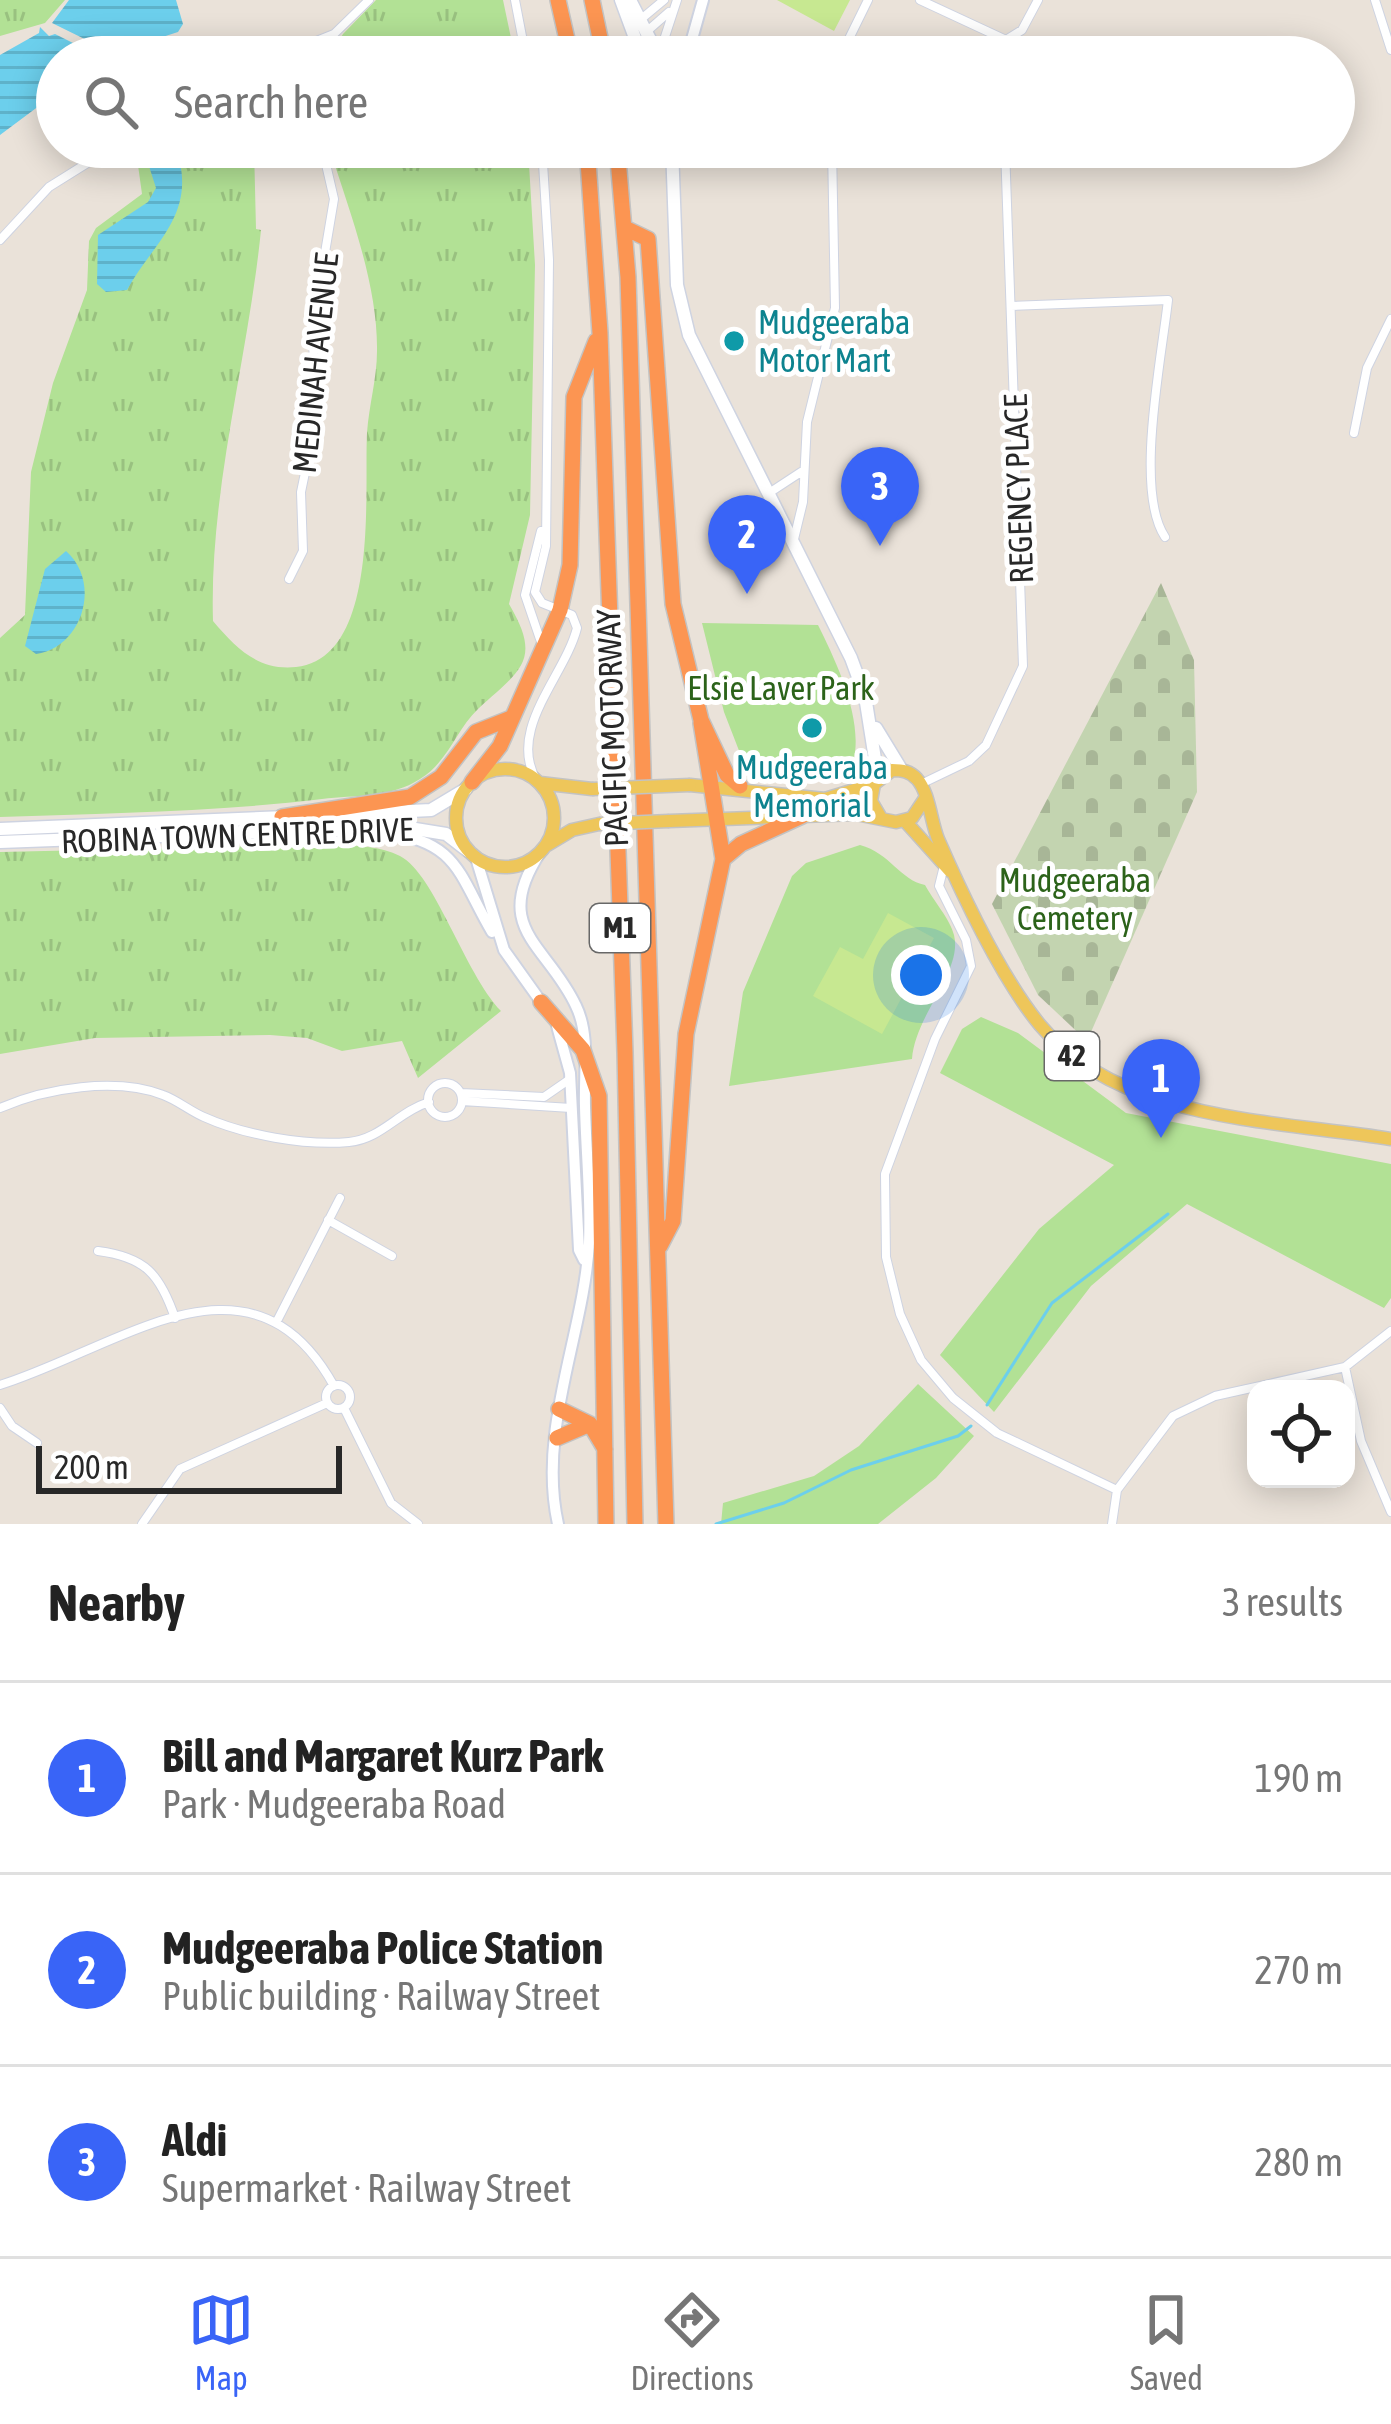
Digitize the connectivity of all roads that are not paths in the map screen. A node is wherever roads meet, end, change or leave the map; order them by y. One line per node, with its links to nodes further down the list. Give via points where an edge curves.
1 (369, 0): 15 (street)
2 (515, 0): 17 (street)
3 (558, 0): 18 (highway)
4 (592, 0): 19 (highway)
5 (620, 0): 14 (main road)
6 (630, 0): 14 (main road)
7 (664, 0): 14 (street)
8 (676, 0): 14 (street, via 658,26); 22 (street)
9 (703, 0): 23 (street)
10 (868, 0): 24 (street)
11 (920, 0): 25 (street)
12 (1039, 0): 26 (street)
13 (1375, 0): 27 (street)
14 (639, 28): 20 (main road); 21 (main road)
15 (334, 34): 16 (street)
16 (329, 36)
17 (522, 36)
18 (567, 36)
19 (600, 36)
20 (640, 36)
21 (645, 36)
22 (665, 36)
23 (693, 36)
24 (850, 36)
25 (997, 36)
26 (1012, 36)
27 (1391, 50)
28 (79, 168): 37 (street, via 49,187)
29 (327, 168): 47 (street, MEDINAH AVENUE, via 334,199 314,318 303,551)
30 (543, 168): 44 (street)
31 (588, 168): 40 (highway, PACIFIC MOTORWAY / M1)
32 (619, 168): 36 (highway, PACIFIC MOTORWAY / M1)
33 (669, 168): 43 (main road, via 682,311)
34 (832, 168): 42 (street, via 835,308)
35 (1006, 168): 38 (street, REGENCY PLACE)
36 (625, 228): 52 (highway, M1, via 647,239 669,578); 86 (highway, PACIFIC MOTORWAY / M1)
37 (0, 240)
38 (1011, 306): 45 (street, via 1168,300 1152,461 1154,509); 60 (street, REGENCY PLACE, via 1022,676 986,746)
39 (1391, 319): 41 (street, via 1367,368)
40 (600, 333): 48 (highway, M1, via 574,397 570,565); 59 (highway, PACIFIC MOTORWAY / M1)
41 (1354, 433)
42 (802, 471): 43 (street); 46 (street)
43 (769, 493): 46 (main road)
44 (543, 523): 48 (street, via 536,596); 49 (street, via 525,593 540,631)
45 (1165, 537)
46 (793, 541): 50 (main road)
47 (289, 579)
48 (560, 610): 49 (highway, M1); 55 (street, via 577,628 528,738)
49 (540, 662): 51 (highway, M1)
50 (868, 710): 53 (main road); 54 (main road)
51 (511, 718): 56 (highway, M1, via 499,749); 62 (highway, via 476,732 441,777 410,797)
52 (701, 720): 57 (highway, M1); 58 (highway, M1, via 727,776)
53 (901, 770): 54 (main road); 60 (main road)
54 (876, 781): 58 (main road, via 824,799); 63 (main road, via 871,801)
55 (538, 782): 56 (main road, via 506,770); 59 (main road, bridge); 69 (main road, via 554,815)
56 (469, 785): 62 (main road, ROBINA TOWN CENTRE DRIVE, via 428,811); 70 (main road, via 456,819)
57 (710, 785): 58 (main road); 59 (main road, bridge); 64 (highway, M1)
58 (740, 786)
59 (615, 788): 111 (highway, PACIFIC MOTORWAY / M1)
60 (923, 791): 65 (main road, via 918,813); 73 (main road, 42)
61 (802, 816): 63 (main road); 64 (main road); 71 (highway)
62 (282, 817): 67 (main road, ROBINA TOWN CENTRE DRIVE)
63 (881, 818): 65 (main road)
64 (719, 819): 69 (main road, bridge, via 599,824 566,832); 71 (highway, M1)
65 (904, 821): 72 (main road, 42)
66 (357, 828): 68 (main road, ROBINA TOWN CENTRE DRIVE); 70 (main road, ROBINA TOWN CENTRE DRIVE, via 426,829); 74 (street, via 414,837 447,854)
67 (0, 829)
68 (0, 842)
69 (541, 852): 70 (main road, via 509,867); 76 (street, via 522,890 523,927 576,1004)
70 (472, 854): 74 (street)
71 (723, 860): 86 (highway, M1, via 686,1034 673,1221)
72 (944, 866): 73 (main road, 42); 104 (street, via 939,886 971,966 885,1174 886,1257 900,1314 921,1360 953,1398 997,1432)
73 (959, 881): 83 (main road, 42, via 1023,1002 1072,1056 1099,1073 1188,1106)
74 (504, 950): 75 (street)
75 (542, 1002): 76 (highway); 77 (street, via 562,1036)
76 (583, 1050): 78 (street); 103 (highway, via 602,1130)
77 (570, 1079): 79 (street, via 541,1097); 82 (street)
78 (585, 1093): 82 (street); 89 (street)
79 (462, 1097): 80 (street, via 442,1083); 80 (street, via 455,1114 444,1116); 82 (street)
80 (429, 1102): 81 (street, via 405,1110 373,1138 336,1143 239,1129 166,1096 119,1087)
81 (0, 1108)
82 (571, 1108): 89 (street)
83 (1391, 1139)
84 (340, 1198): 85 (street)
85 (328, 1220): 88 (street); 91 (street)
86 (660, 1248): 112 (highway, PACIFIC MOTORWAY / M1)
87 (98, 1251): 90 (street, via 148,1265)
88 (392, 1256)
89 (584, 1260): 99 (street)
90 (175, 1318): 91 (street, via 220,1307); 94 (street)
91 (278, 1319): 95 (street)
92 (1390, 1331): 93 (street)
93 (1345, 1367): 104 (street, via 1214,1396 1173,1416); 105 (street, via 1361,1441)
94 (0, 1385)
95 (334, 1386): 96 (street); 98 (street, via 348,1392)
96 (327, 1403): 98 (street); 107 (street, via 180,1469)
97 (0, 1408): 102 (street)
98 (344, 1408): 106 (street)
99 (559, 1409): 100 (highway); 101 (street)
100 (590, 1424): 101 (highway); 103 (highway)
101 (557, 1438): 109 (street)
102 (37, 1443)
103 (606, 1451): 110 (highway)
104 (1117, 1490): 113 (street)
105 (1391, 1511)
106 (404, 1520): 108 (street)
107 (142, 1524)
108 (418, 1524)
109 (558, 1524)
110 (606, 1524)
111 (635, 1524)
112 (666, 1524)
113 (1112, 1524)

